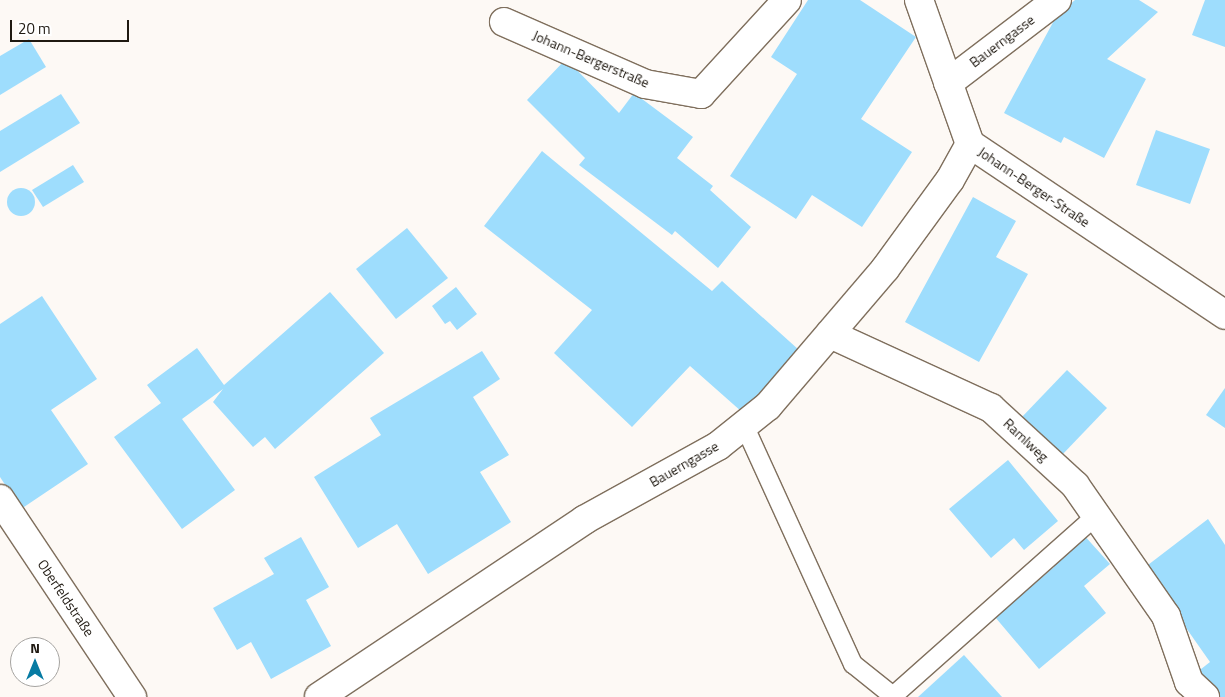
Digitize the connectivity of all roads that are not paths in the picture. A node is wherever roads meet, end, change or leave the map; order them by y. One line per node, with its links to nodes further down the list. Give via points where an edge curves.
1 (787, 0): 4 (street, Johann-Bergerstraße, via 702,94 645,84)
2 (919, 0): 5 (street, Johann-Berger-Straße)
3 (1057, 0): 5 (street, Bauerngasse)
4 (504, 22)
5 (948, 83): 6 (street, Johann-Berger-Straße)
6 (970, 144): 7 (street, Johann-Berger-Straße); 8 (street, Bauerngasse, via 950,180 885,269)
7 (1224, 309)
8 (830, 334): 9 (street, Bauerngasse, via 768,406); 11 (street, Ramlweg, via 991,408 1075,485)
9 (744, 425): 11 (lane, via 853,664 893,696); 13 (street, Bauerngasse, via 718,446 584,520)
10 (0, 499): 12 (street, Oberfeldstraße)
11 (1097, 515): 14 (street, Ramlweg, via 1166,616 1189,682)
12 (132, 697)
13 (319, 697)
14 (1205, 697)

